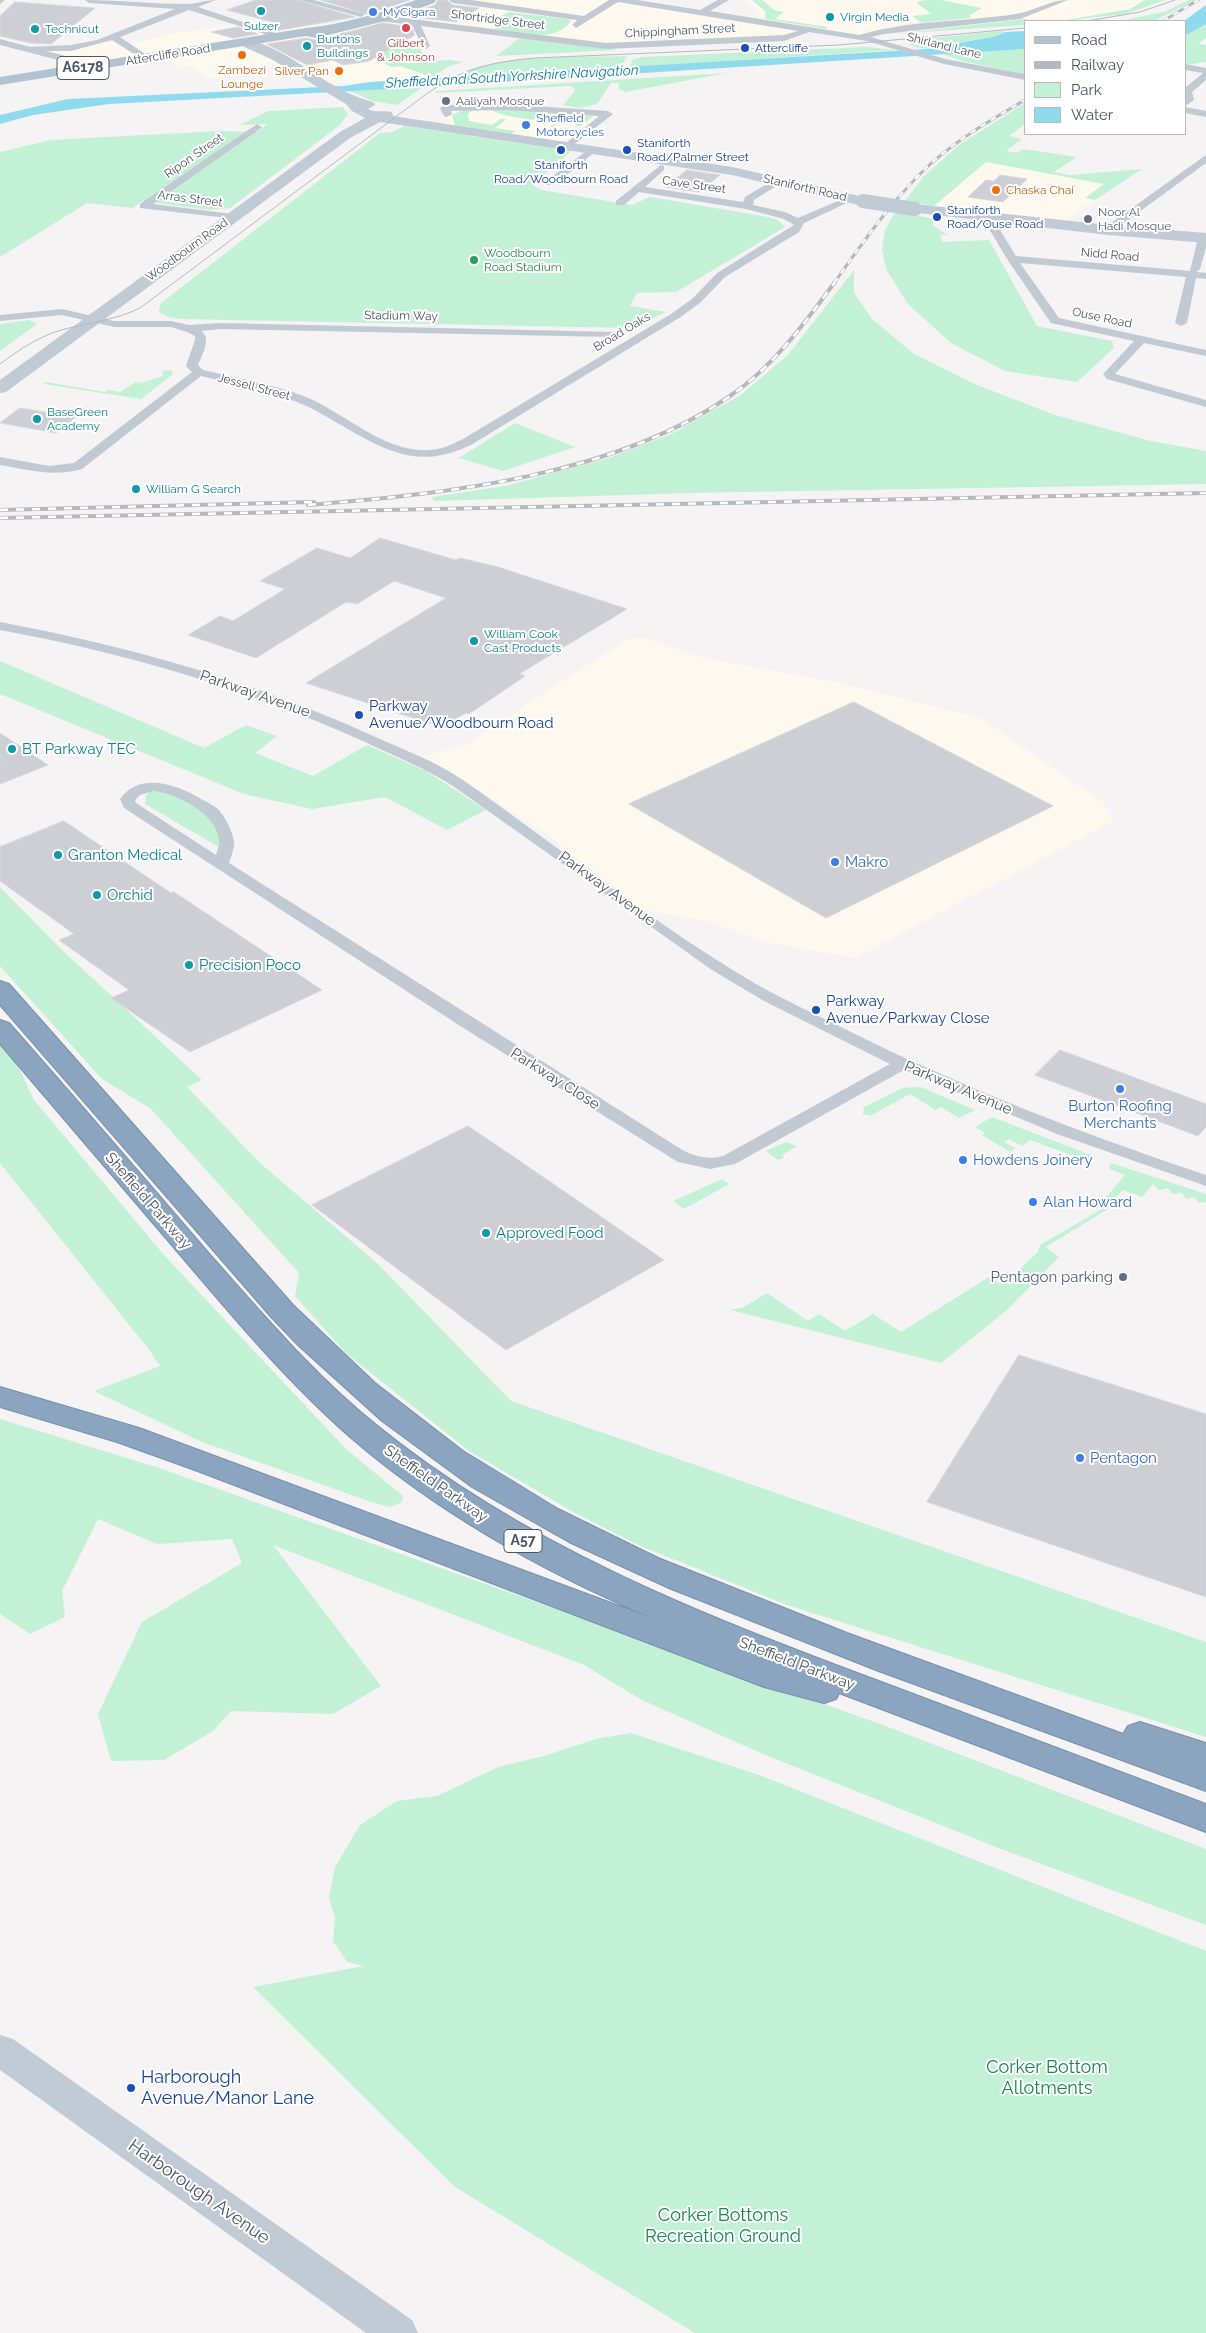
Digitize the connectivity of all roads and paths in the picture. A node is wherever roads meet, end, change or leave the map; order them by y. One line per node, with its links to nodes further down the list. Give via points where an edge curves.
1 (89, 0): 10 (street)
2 (212, 0): 10 (street)
3 (303, 0): 12 (street)
4 (429, 0): 13 (main road, Attercliffe Road / A6178)
5 (453, 0): 14 (street)
6 (615, 0): 14 (street)
7 (622, 0): 11 (street, Shirland Lane)
8 (725, 0): 11 (street)
9 (1064, 0): 18 (street, via 1026,15 883,31)
10 (189, 7): 17 (street); 19 (street)
11 (700, 12): 16 (street, Shirland Lane)
12 (362, 14)
13 (380, 18): 15 (street, Shortridge Street); 19 (main road, Attercliffe Road / A6178)
14 (585, 19): 20 (street)
15 (415, 22): 20 (street, Shortridge Street); 23 (street)
16 (807, 30): 18 (street, Shirland Lane); 20 (street, Chippingham Street, via 784,38 629,47)
17 (114, 37): 24 (street, via 71,48); 26 (street)
18 (859, 38): 31 (street, Shirland Lane, via 944,61)
19 (271, 39): 22 (main road, Attercliffe Road / A6178); 25 (main road)
20 (552, 40)
21 (0, 42): 24 (street)
22 (247, 43): 25 (main road, Staniforth Road); 26 (main road, Attercliffe Road / A6178)
23 (426, 46)
24 (32, 49): 27 (street)
25 (276, 56): 33 (main road, Staniforth Road)
26 (145, 58): 27 (main road, Attercliffe Road / A6178)
27 (93, 66): 32 (main road, Attercliffe Road / A6178)
28 (1186, 67): 29 (street)
29 (1206, 71)
30 (1206, 75): 34 (street, via 1187,92 1189,100)
31 (1024, 77)
32 (0, 81)
33 (352, 102): 38 (main road, Staniforth Road); 39 (main road, Staniforth Road); 41 (main road)
34 (1186, 102)
35 (1186, 110): 37 (street)
36 (447, 114): 42 (street, via 445,108 498,106 608,114)
37 (1206, 114)
38 (378, 117): 39 (main road, Staniforth Road); 41 (main road, Woodbourn Road)
39 (401, 118): 42 (main road, Staniforth Road, via 449,129)
40 (257, 128): 51 (street, Ripon Street)
41 (345, 135): 53 (main road, Woodbourn Road)
42 (568, 146): 43 (main road, Staniforth Road)
43 (592, 150): 46 (main road, Staniforth Road); 47 (street)
44 (1206, 158): 56 (street)
45 (661, 168): 48 (street)
46 (777, 180): 52 (street, via 749,200); 54 (main road, Staniforth Road, bridge, via 863,201)
47 (550, 183)
48 (637, 189): 49 (street); 52 (street, Cave Street)
49 (620, 203)
50 (842, 203): 55 (street, Broad Oaks)
51 (144, 206): 53 (street, Arras Street)
52 (748, 206): 55 (street)
53 (232, 217): 62 (main road, Woodbourn Road)
54 (992, 218): 56 (main road, Staniforth Road); 58 (street, Ouse Road, via 990,222)
55 (798, 222): 71 (street, Broad Oaks, via 795,230 721,276 675,316)
56 (1108, 230): 57 (main road, Staniforth Road)
57 (1204, 238): 59 (street)
58 (1012, 259): 59 (street, Nidd Road); 66 (street, Ouse Road, via 1055,321)
59 (1193, 272): 60 (street, Nidd Road); 63 (street)
60 (1206, 276)
61 (0, 318): 62 (street, via 57,312)
62 (95, 318): 64 (street, via 113,324); 69 (main road, Woodbourn Road)
63 (1182, 323)
64 (190, 328): 65 (street, Stadium Way); 68 (street, Jessell Street, via 200,335 192,366)
65 (612, 334)
66 (1141, 340): 67 (street, Ouse Road); 70 (street, via 1109,374 1111,377)
67 (1206, 353)
68 (199, 372): 71 (street, Jessell Street, via 302,400 396,449 420,454); 72 (street, via 78,466 56,471)
69 (0, 388)
70 (1206, 404)
71 (447, 452)
72 (0, 461)
73 (0, 626): 77 (street, Parkway Avenue, via 77,641 191,671 341,725 450,777 630,907 749,986)
74 (221, 866): 74 (street, Parkway Close, via 129,805 127,799 148,786 163,787 181,793 213,813 227,842); 77 (street, Parkway Close, via 529,1064 678,1155 696,1162 713,1164 729,1160)
75 (0, 989): 80 (highway, Sheffield Parkway / A57, via 283,1312 325,1356 416,1434 514,1499 637,1562 860,1652)
76 (0, 1028): 81 (highway, Sheffield Parkway / A57, via 256,1326 361,1430 423,1479 485,1520 557,1561 627,1594 706,1629)
77 (902, 1064): 78 (street, Parkway Avenue, via 1067,1133)
78 (1206, 1181)
79 (0, 1397): 81 (highway, A57, via 128,1435 206,1463 776,1678)
80 (976, 1694): 82 (highway, via 1109,1726); 83 (highway, Sheffield Parkway / A57)
81 (938, 1717): 84 (highway, Sheffield Parkway / A57)
82 (1206, 1756)
83 (1206, 1778)
84 (1131, 1790): 85 (highway, Sheffield Parkway / A57); 86 (highway)
85 (1206, 1818)
86 (1206, 1829)
87 (0, 2050): 88 (main road, Harborough Avenue)
88 (398, 2333)

